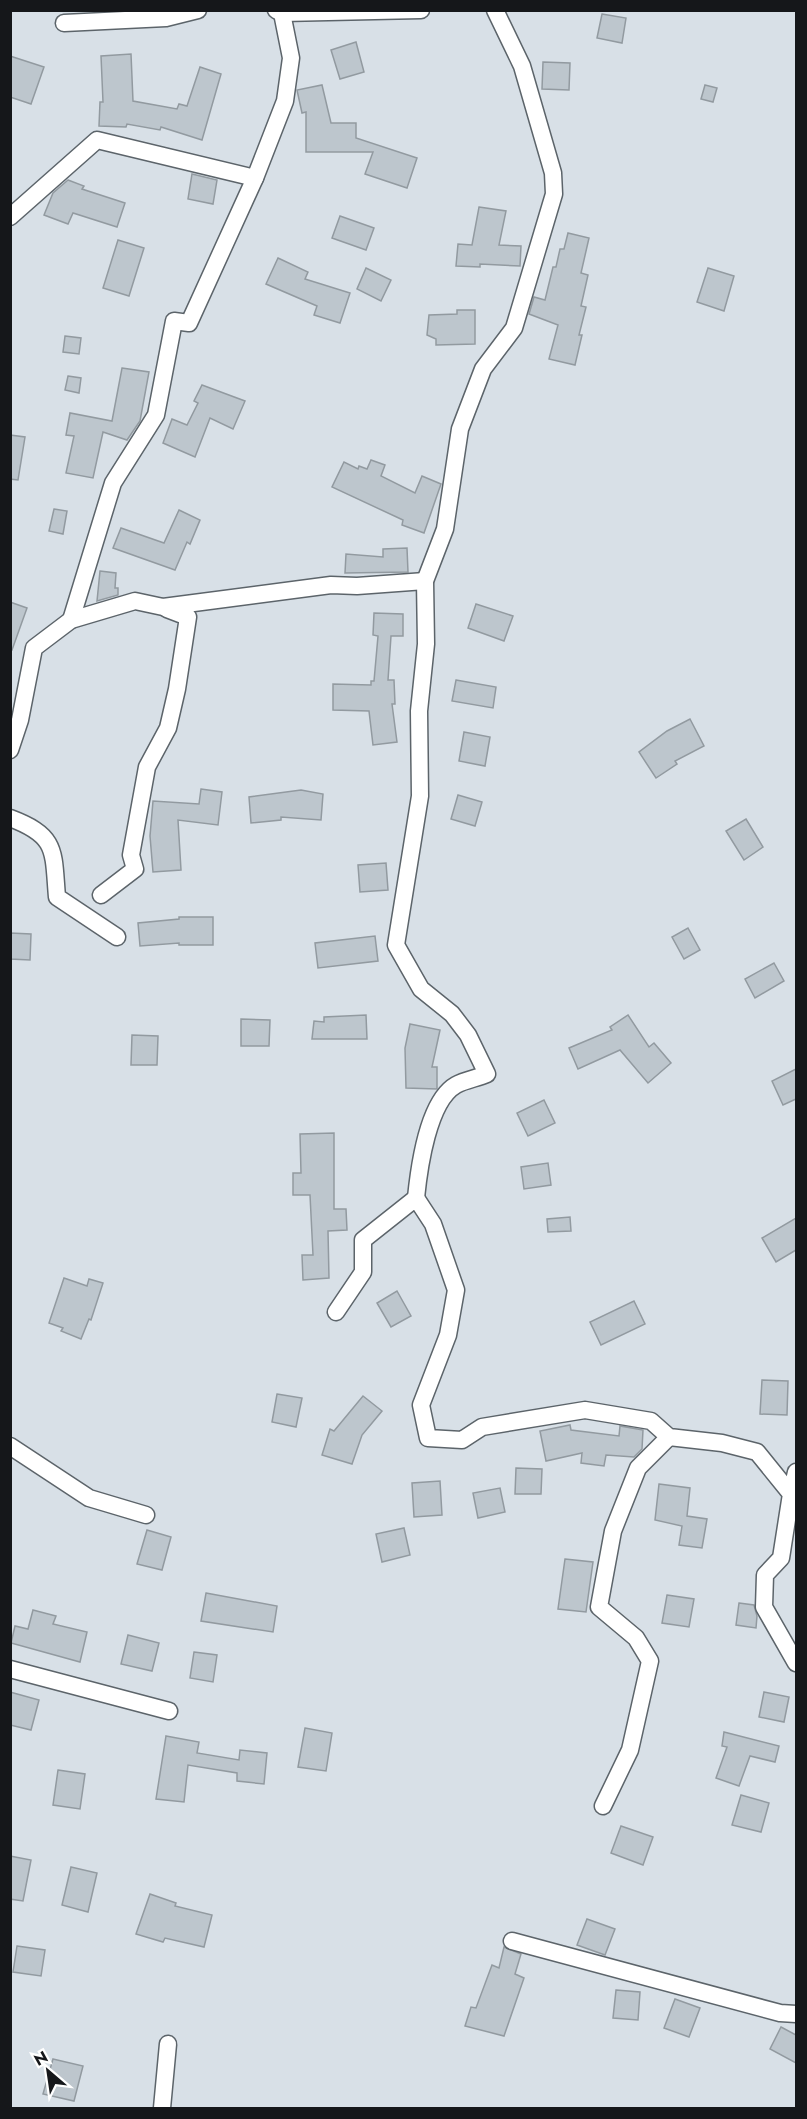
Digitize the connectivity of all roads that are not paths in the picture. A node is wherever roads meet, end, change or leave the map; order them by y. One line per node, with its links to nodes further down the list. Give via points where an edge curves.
1 (198, 10): 5 (street, via 166,18)
2 (421, 10): 4 (street)
3 (495, 10): 8 (street, via 522,66 553,173 554,195 514,328 483,369 460,429 445,529)
4 (279, 12): 6 (street, via 291,57 285,101)
5 (64, 23)
6 (255, 178): 7 (street, via 97,140); 10 (street, via 189,323 174,321 156,415 113,483)
7 (10, 217)
8 (425, 581): 9 (street, via 331,585); 15 (street, via 420,796 396,945 421,989 452,1014 468,1035 488,1074 455,1085 439,1105 419,1158)
9 (163, 607): 10 (street, via 135,601); 13 (street, via 188,617 177,689 168,728 147,767 131,855 135,869)
10 (71, 620): 11 (street, via 34,648)
11 (10, 750)
12 (10, 818): 14 (street, via 35,827 49,840 57,897)
13 (101, 895)
14 (117, 937)
15 (416, 1198): 16 (street, via 363,1240 363,1272); 17 (street, via 432,1224 456,1290 448,1335 421,1406 428,1438 462,1440 482,1427 585,1410 651,1421)
16 (336, 1312)
17 (669, 1437): 20 (street, via 757,1452); 25 (street, via 638,1468 612,1531 599,1607 636,1638 650,1660 630,1750)
18 (10, 1446): 21 (street, via 89,1498)
19 (796, 1472): 20 (street)
20 (791, 1494): 22 (street, via 781,1558 765,1575 764,1607)
21 (146, 1515)
22 (796, 1663)
23 (10, 1669): 24 (street)
24 (169, 1711)
25 (603, 1806)
26 (512, 1941): 27 (street, via 780,2013)
27 (796, 2014)
28 (168, 2044): 29 (street)
29 (162, 2109)

